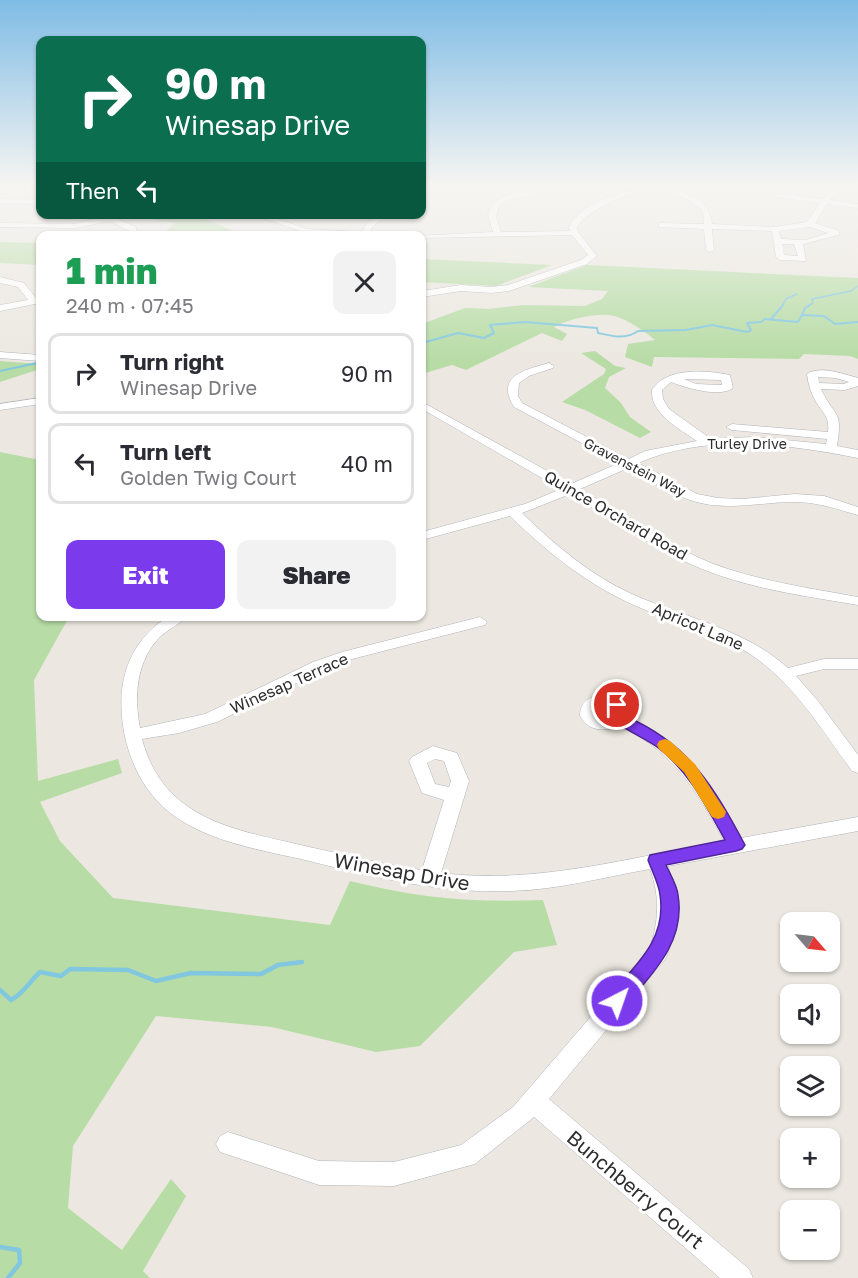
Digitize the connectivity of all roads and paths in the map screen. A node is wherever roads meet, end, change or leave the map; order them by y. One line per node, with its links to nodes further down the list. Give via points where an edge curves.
1 (581, 243): 8 (street, via 593,256 509,288 461,288)
2 (709, 243): 6 (street)
3 (778, 243): 5 (street, via 780,257 803,259)
4 (794, 243): 5 (street)
5 (798, 243)
6 (710, 250)
7 (0, 280): 9 (street, via 21,285)
8 (426, 293)
9 (36, 300)
10 (36, 301): 11 (street)
11 (0, 308)
12 (0, 356): 13 (street)
13 (36, 358)
14 (549, 366): 24 (street, Gravenstein Way, via 515,381 511,389 518,405)
15 (672, 378): 21 (street, via 662,381 656,397 665,411)
16 (858, 381): 22 (street, via 845,387 814,386 835,423)
17 (36, 402): 18 (street)
18 (0, 407)
19 (426, 407): 25 (street, Quince Orchard Road)
20 (732, 428): 22 (street, via 786,430)
21 (707, 442): 22 (street, Turley Drive); 24 (street, Turley Drive, via 667,449)
22 (832, 442): 23 (street, Turley Drive)
23 (858, 453)
24 (627, 463): 25 (street, Turley Drive); 26 (street, Gravenstein Way, via 705,500 824,500)
25 (572, 490): 27 (street); 29 (street, Quince Orchard Road, via 707,566 771,586)
26 (858, 511)
27 (514, 513): 28 (street); 33 (street, Apricot Lane, via 562,558 589,577 642,603 729,637 758,652)
28 (426, 535)
29 (858, 601)
30 (172, 621): 35 (street, Winesap Drive, via 147,642 131,671 129,709)
31 (480, 622): 35 (street, Winesap Terrace, via 347,655 211,718)
32 (858, 664): 33 (street, via 824,664)
33 (786, 674): 36 (street, Apricot Lane)
34 (621, 720): 39 (street, via 644,730 690,768)
35 (134, 735): 41 (street, Winesap Drive, via 140,760 154,788 190,818 247,839)
36 (858, 767)
37 (455, 793): 41 (street)
38 (858, 824): 39 (street, Winesap Drive)
39 (736, 845): 40 (street, Winesap Drive)
40 (656, 860): 41 (street, Winesap Drive, via 516,884); 42 (street, via 669,895 669,923 659,952)
41 (429, 880)
42 (532, 1100): 43 (street, via 521,1115 467,1156 394,1174 319,1173); 44 (street, Bunchberry Court)
43 (228, 1144)
44 (740, 1278)

